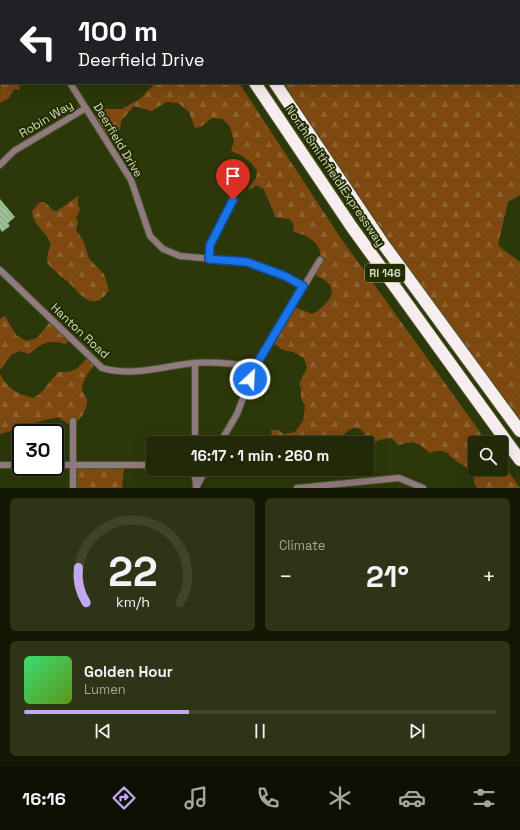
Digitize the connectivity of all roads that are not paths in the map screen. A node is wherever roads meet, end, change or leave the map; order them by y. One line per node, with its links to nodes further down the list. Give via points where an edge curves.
1 (71, 84): 4 (street, Deerfield Drive)
2 (256, 84): 17 (highway, North Smithfield Expressway / RI 146, via 351,226)
3 (276, 84): 14 (highway, North Smithfield Expressway / RI 146, via 384,245)
4 (86, 108): 5 (street, Robin Way, via 14,151); 7 (street, Deerfield Drive, via 131,180 150,236 163,249 180,256)
5 (0, 165)
6 (233, 200): 7 (street, via 210,245)
7 (209, 259): 10 (street, Deerfield Drive, via 247,262 285,276)
8 (320, 260): 10 (street)
9 (0, 270): 11 (street, Hanton Road, via 102,368 147,371)
10 (303, 286): 12 (street)
11 (195, 363): 12 (street, Hanton Road); 15 (street)
12 (255, 367): 16 (street, via 237,414)
13 (73, 421): 20 (street)
14 (520, 431)
15 (195, 436)
16 (224, 436)
17 (520, 460)
18 (12, 465): 22 (street)
19 (64, 465): 20 (street)
20 (74, 465): 21 (street); 27 (street)
21 (146, 465)
22 (0, 466)
23 (195, 476): 26 (street)
24 (202, 476): 26 (street)
25 (344, 486): 28 (street); 29 (street, via 399,478)
26 (196, 487)
27 (73, 488)
28 (297, 488)
29 (423, 488)

